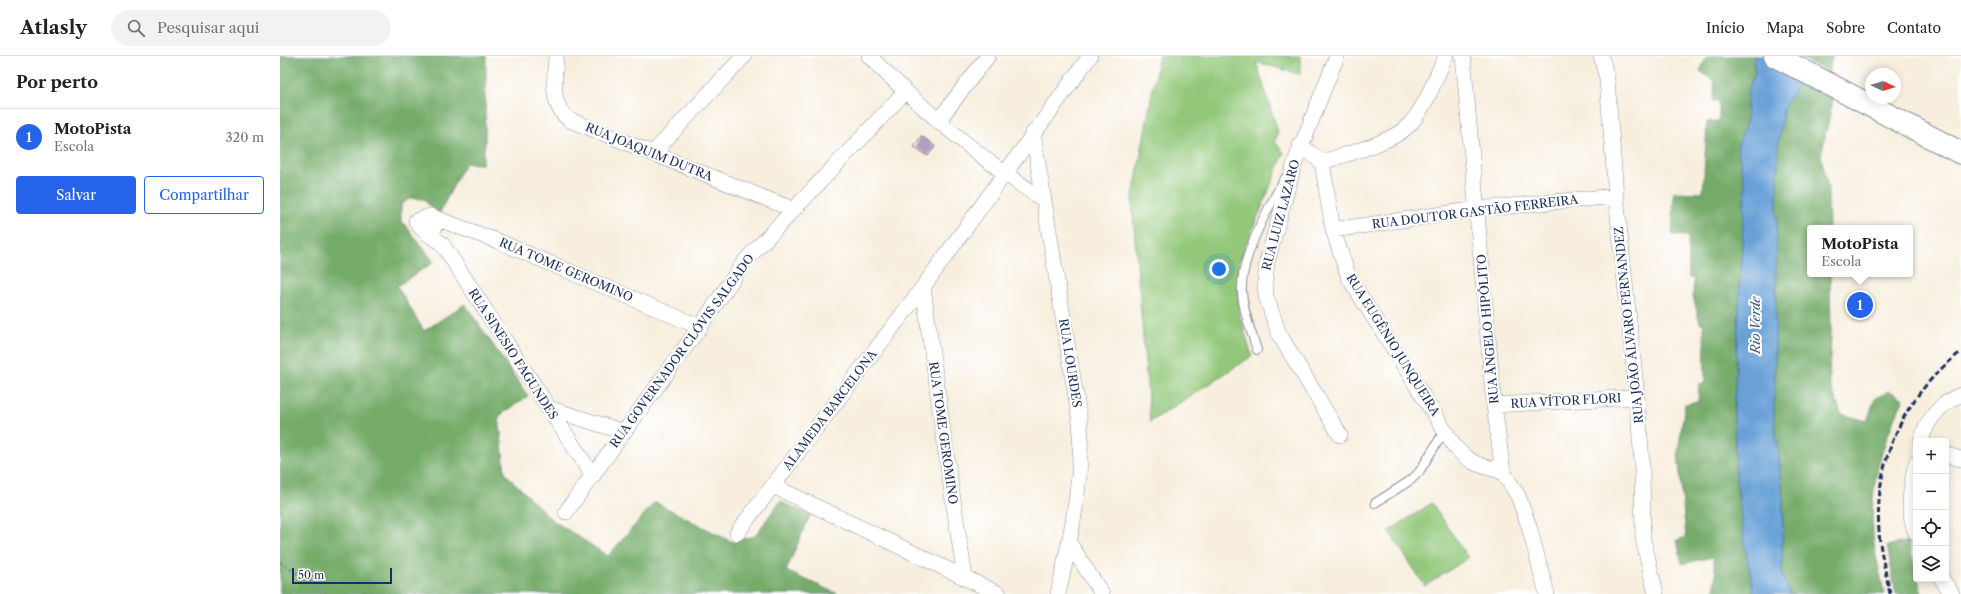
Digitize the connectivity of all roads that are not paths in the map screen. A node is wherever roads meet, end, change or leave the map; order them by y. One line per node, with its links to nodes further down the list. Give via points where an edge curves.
1 (556, 56): 15 (street, RUA JOAQUIM DUTRA, via 555,98 565,117)
2 (744, 56): 15 (street)
3 (869, 56): 11 (street)
4 (988, 56): 12 (street)
5 (1090, 56): 13 (street, ALAMEDA BARCELONA)
6 (1337, 56): 14 (street, RUA LUIZ LAZARO)
7 (1446, 56): 18 (street, via 1417,115 1408,126 1394,137)
8 (1463, 56): 23 (street, RUA ÂNGELO HIPÓLITO)
9 (1601, 56): 20 (street, RUA JOÃO ÁLVARO FERNANDEZ, via 1607,79)
10 (1775, 56): 16 (main road)
11 (905, 92): 12 (street); 22 (street, RUA GOVERNADOR CLÓVIS SALGADO)
12 (938, 121): 19 (street)
13 (1033, 133): 19 (street, ALAMEDA BARCELONA); 21 (street, RUA LOURDES)
14 (1300, 145): 17 (street, RUA LUIZ LAZARO); 18 (street)
15 (653, 153): 22 (street, RUA JOAQUIM DUTRA)
16 (1961, 153)
17 (1295, 162): 28 (lane, via 1268,208 1243,274 1245,310); 35 (street, RUA LUIZ LAZARO, via 1267,262 1266,296 1278,334)
18 (1322, 162): 25 (street, RUA EUGÊNIO JUNQUEIRA)
19 (1005, 175): 21 (street); 26 (street, ALAMEDA BARCELONA)
20 (1616, 196): 23 (street, RUA DOUTOR GASTÃO FERREIRA); 30 (street, RUA JOÃO ÁLVARO FERNANDEZ)
21 (1044, 200): 47 (street, RUA LOURDES, via 1080,422 1079,482)
22 (792, 209): 27 (street, RUA GOVERNADOR CLÓVIS SALGADO, via 745,261)
23 (1478, 209): 25 (street, RUA DOUTOR GASTÃO FERREIRA); 31 (street, RUA ÂNGELO HIPÓLITO)
24 (430, 216): 27 (street, RUA TOME GEROMINO, via 500,242); 32 (street, RUA SINESIO FAGUNDES, via 416,221 422,230 443,245)
25 (1333, 230): 33 (street, RUA EUGÊNIO JUNQUEIRA, via 1349,278)
26 (923, 287): 42 (street, ALAMEDA BARCELONA); 48 (street, RUA TOME GEROMINO)
27 (700, 327): 34 (street, RUA GOVERNADOR CLÓVIS SALGADO)
28 (1257, 350)
29 (1961, 395): 36 (street, via 1940,408)
30 (1637, 397): 31 (street, RUA VÍTOR FLORI); 54 (street, RUA JOÃO ÁLVARO FERNANDEZ, via 1642,462 1643,533)
31 (1494, 406): 39 (street, RUA ÂNGELO HIPÓLITO)
32 (548, 408): 34 (street); 41 (street, RUA SINESIO FAGUNDES)
33 (1446, 430): 39 (street, RUA EUGÊNIO JUNQUEIRA, via 1465,459 1473,464); 43 (lane, via 1419,472)
34 (624, 432): 41 (street, RUA GOVERNADOR CLÓVIS SALGADO)
35 (1340, 435)
36 (1924, 438)
37 (1949, 456): 38 (street)
38 (1961, 459)
39 (1503, 472): 53 (street, RUA ÂNGELO HIPÓLITO, via 1518,496 1529,526)
40 (1913, 474): 45 (street, via 1910,508)
41 (593, 476): 44 (street, RUA GOVERNADOR CLÓVIS SALGADO)
42 (773, 486): 46 (street, ALAMEDA BARCELONA); 48 (street)
43 (1375, 503)
44 (566, 512)
45 (1913, 520)
46 (737, 532)
47 (1070, 544): 51 (street, RUA LOURDES); 52 (street)
48 (965, 578): 50 (street)
49 (1944, 582): 55 (street)
50 (998, 594)
51 (1058, 594)
52 (1102, 594)
53 (1547, 594)
54 (1656, 594)
55 (1952, 594)

